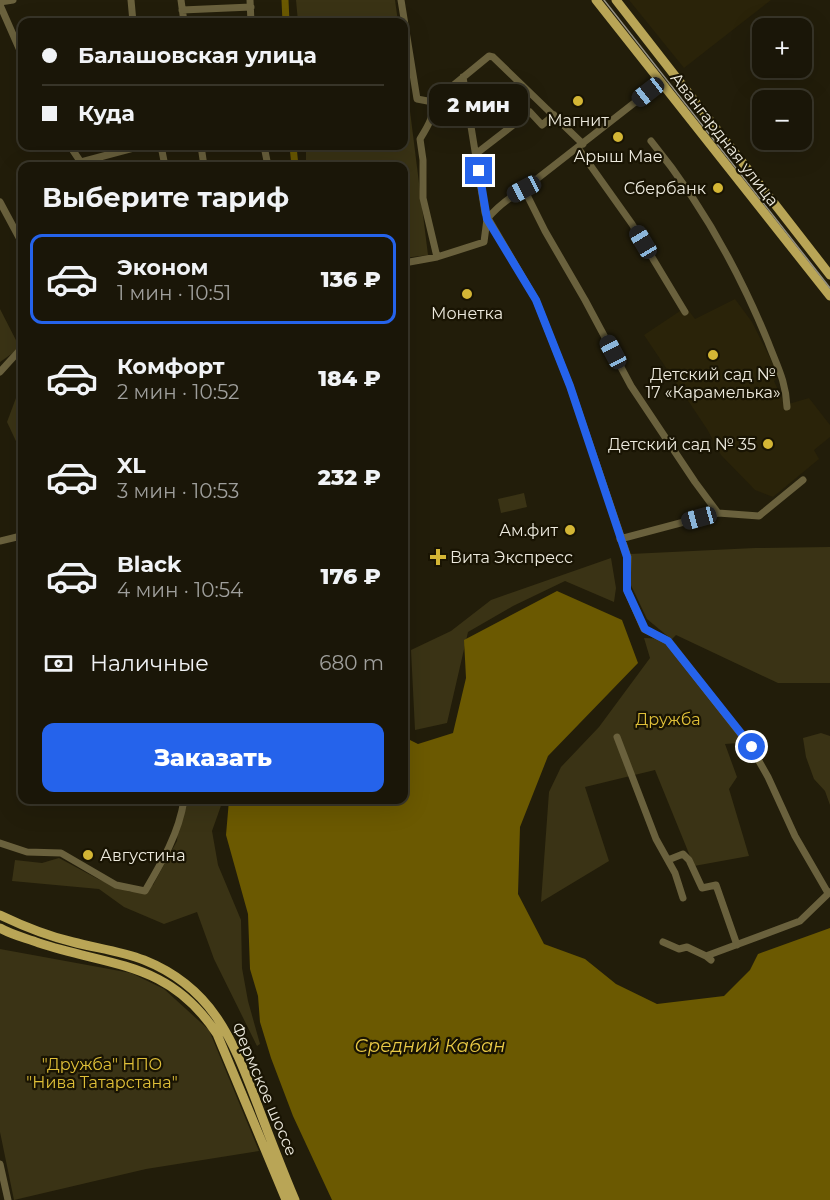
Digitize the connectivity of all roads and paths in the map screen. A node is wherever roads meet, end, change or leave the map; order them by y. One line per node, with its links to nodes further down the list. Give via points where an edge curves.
1 (13, 0): 7 (street)
2 (130, 0): 10 (street)
3 (181, 0): 9 (street)
4 (401, 0): 12 (street)
5 (596, 0): 16 (main road, Авангардная улица)
6 (616, 0): 30 (main road, Авангардная улица)
7 (0, 4): 14 (street)
8 (250, 4): 9 (street)
9 (182, 10): 11 (street)
10 (132, 18)
11 (183, 18)
12 (404, 18)
13 (408, 43): 17 (street, via 417,99)
14 (18, 46)
15 (463, 77): 17 (street); 18 (street, via 489,56 493,57); 22 (street)
16 (661, 82): 20 (street); 31 (main road, Авангардная улица)
17 (433, 102): 28 (street, via 431,123 420,139 423,198)
18 (554, 115): 20 (street); 22 (street, via 542,125 530,112)
19 (651, 141): 35 (street, via 694,199 730,261 786,388)
20 (581, 146): 24 (street); 32 (street)
21 (128, 150): 23 (street)
22 (477, 153): 26 (street)
23 (89, 162)
24 (524, 189): 26 (street); 37 (street, via 631,386)
25 (0, 202): 27 (street)
26 (487, 219): 28 (street, via 484,243); 39 (street, via 538,304 570,386)
27 (18, 236)
28 (437, 257): 29 (street)
29 (408, 262)
30 (830, 275)
31 (830, 296)
32 (685, 312)
33 (18, 352): 34 (street)
34 (0, 372)
35 (787, 407)
36 (803, 480): 37 (street, via 759,516)
37 (718, 513): 39 (street)
38 (18, 537): 40 (street)
39 (620, 539): 45 (street, via 627,557 627,590 645,629 668,641 752,747 795,836)
40 (0, 541)
41 (616, 737): 44 (street)
42 (183, 804): 43 (street, via 166,854 145,891 116,885 61,853 27,852)
43 (0, 843)
44 (668, 860): 46 (street); 50 (street, via 683,854 702,888 716,885)
45 (829, 892): 50 (street, via 800,921)
46 (683, 898)
47 (0, 915): 54 (main road, Фермское шоссе, via 56,938 147,961 195,992 231,1039)
48 (3, 930): 53 (main road, Фермское шоссе, via 55,948 127,965 157,978 186,998 217,1034)
49 (663, 942): 50 (street, via 679,949 687,947 709,958)
50 (737, 945)
51 (0, 1164): 52 (street)
52 (8, 1200)
53 (286, 1200)
54 (295, 1200)

